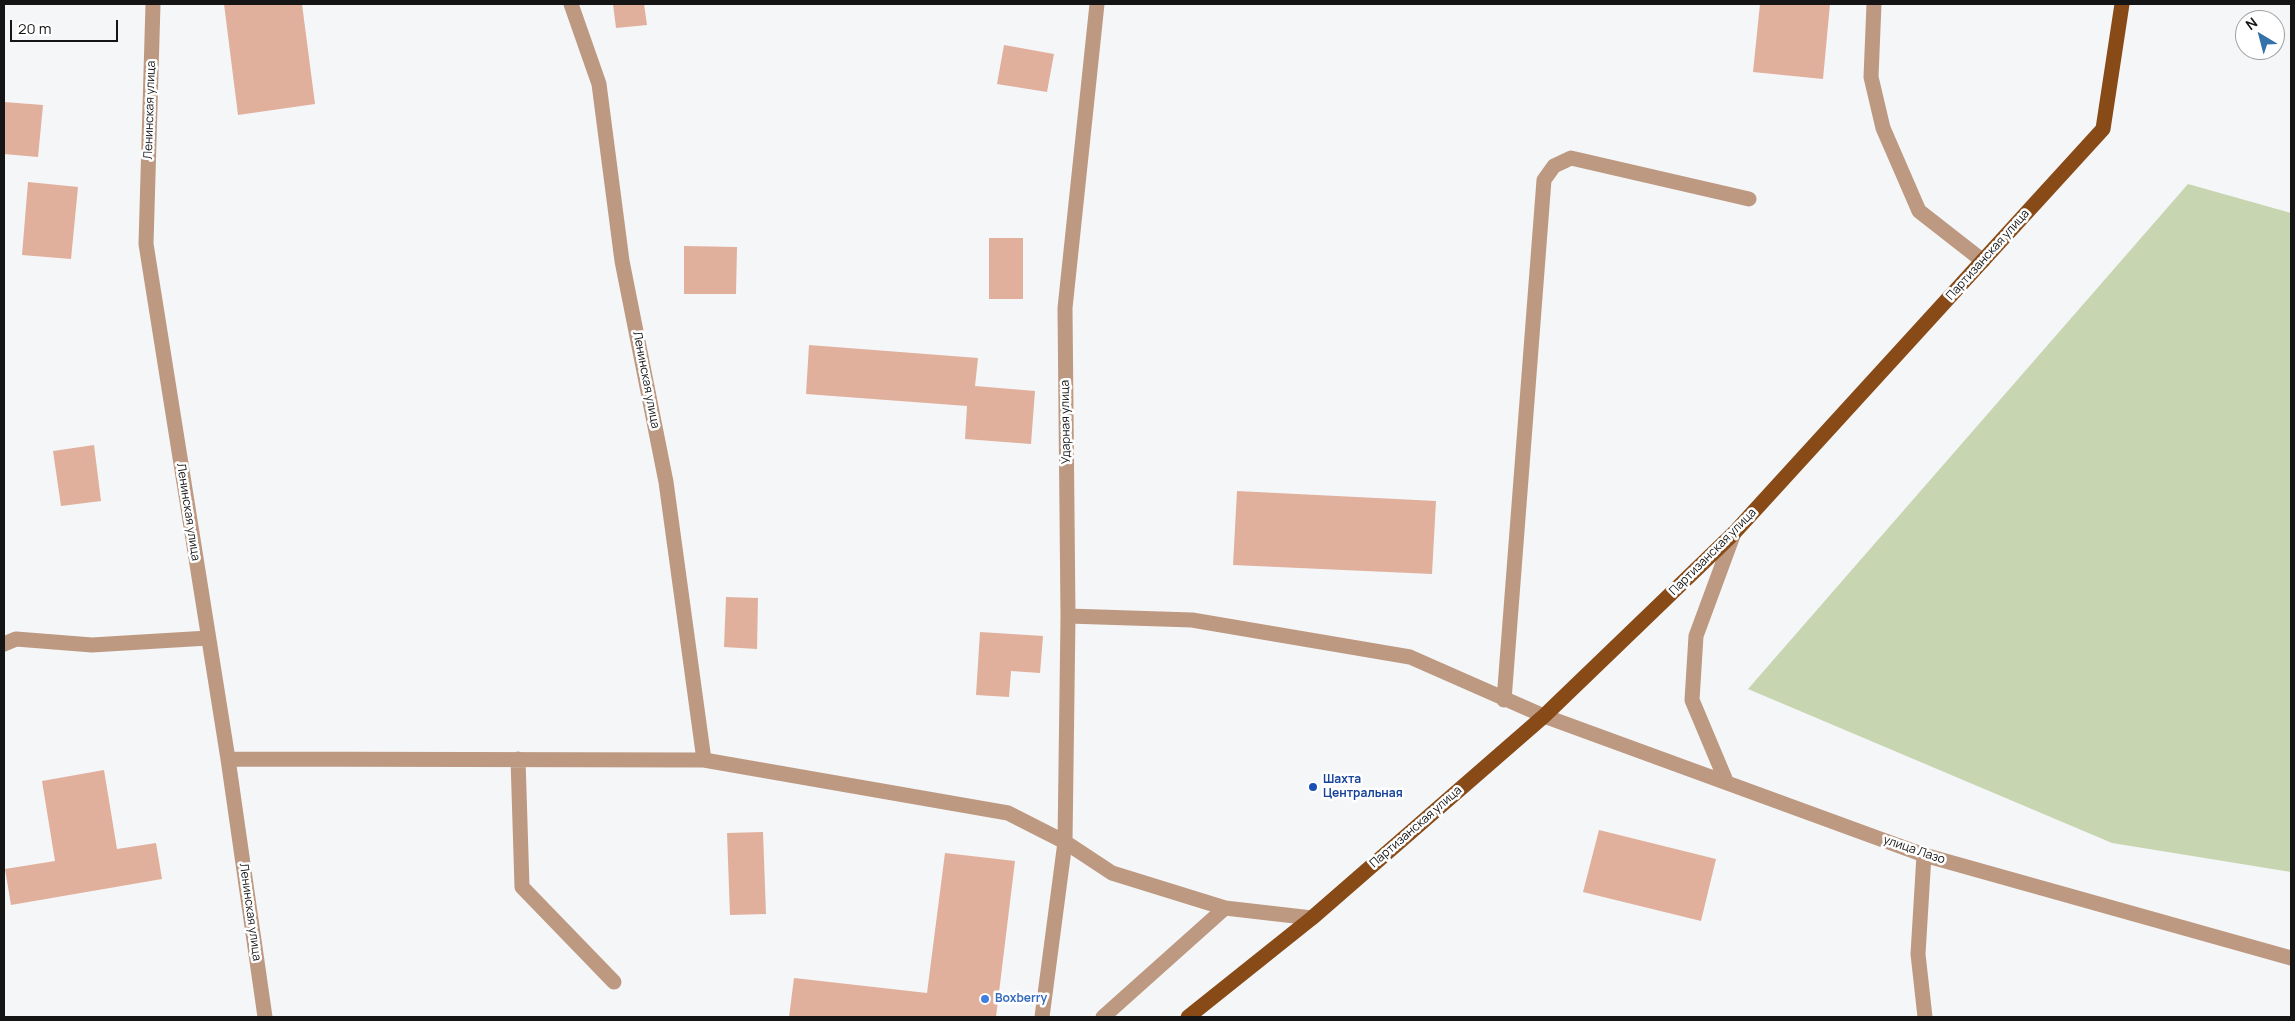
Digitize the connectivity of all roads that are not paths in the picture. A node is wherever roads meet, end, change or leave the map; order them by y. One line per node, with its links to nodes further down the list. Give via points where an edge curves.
1 (153, 4): 10 (street, Ленинская улица, via 146,244)
2 (571, 4): 16 (street, Ленинская улица, via 599,84 622,261 666,482)
3 (1098, 4): 9 (street, Ударная улица, via 1065,308)
4 (1874, 4): 7 (street, via 1871,77 1883,128 1919,211)
5 (2122, 4): 7 (main road, Партизанская улица, via 2104,129)
6 (1749, 200): 12 (street, via 1571,158 1554,166 1544,180)
7 (1983, 260): 8 (main road, Партизанская улица)
8 (1734, 533): 13 (main road, Партизанская улица); 17 (street, via 1696,636 1692,700)
9 (1068, 616): 12 (street, улица Лазо, via 1192,620 1410,657); 18 (street, Ударная улица)
10 (208, 638): 11 (street, via 92,645 16,639); 14 (street, Ленинская улица)
11 (4, 644)
12 (1504, 700): 13 (street, улица Лазо)
13 (1544, 716): 17 (street, улица Лазо); 21 (main road, Партизанская улица)
14 (228, 758): 15 (street); 24 (street, Ленинская улица)
15 (518, 759): 16 (street); 23 (street, via 522,887)
16 (704, 760): 18 (street, via 1008,813)
17 (1726, 781): 19 (street, улица Лазо)
18 (1065, 842): 20 (street, via 1112,873); 25 (street, Ударная улица)
19 (1924, 855): 22 (street, улица Лазо); 28 (street, via 1918,954)
20 (1225, 908): 21 (street); 26 (street)
21 (1312, 918): 27 (main road, Партизанская улица)
22 (2291, 958)
23 (614, 982)
24 (265, 1017)
25 (1042, 1017)
26 (1103, 1017)
27 (1188, 1017)
28 (1925, 1017)

